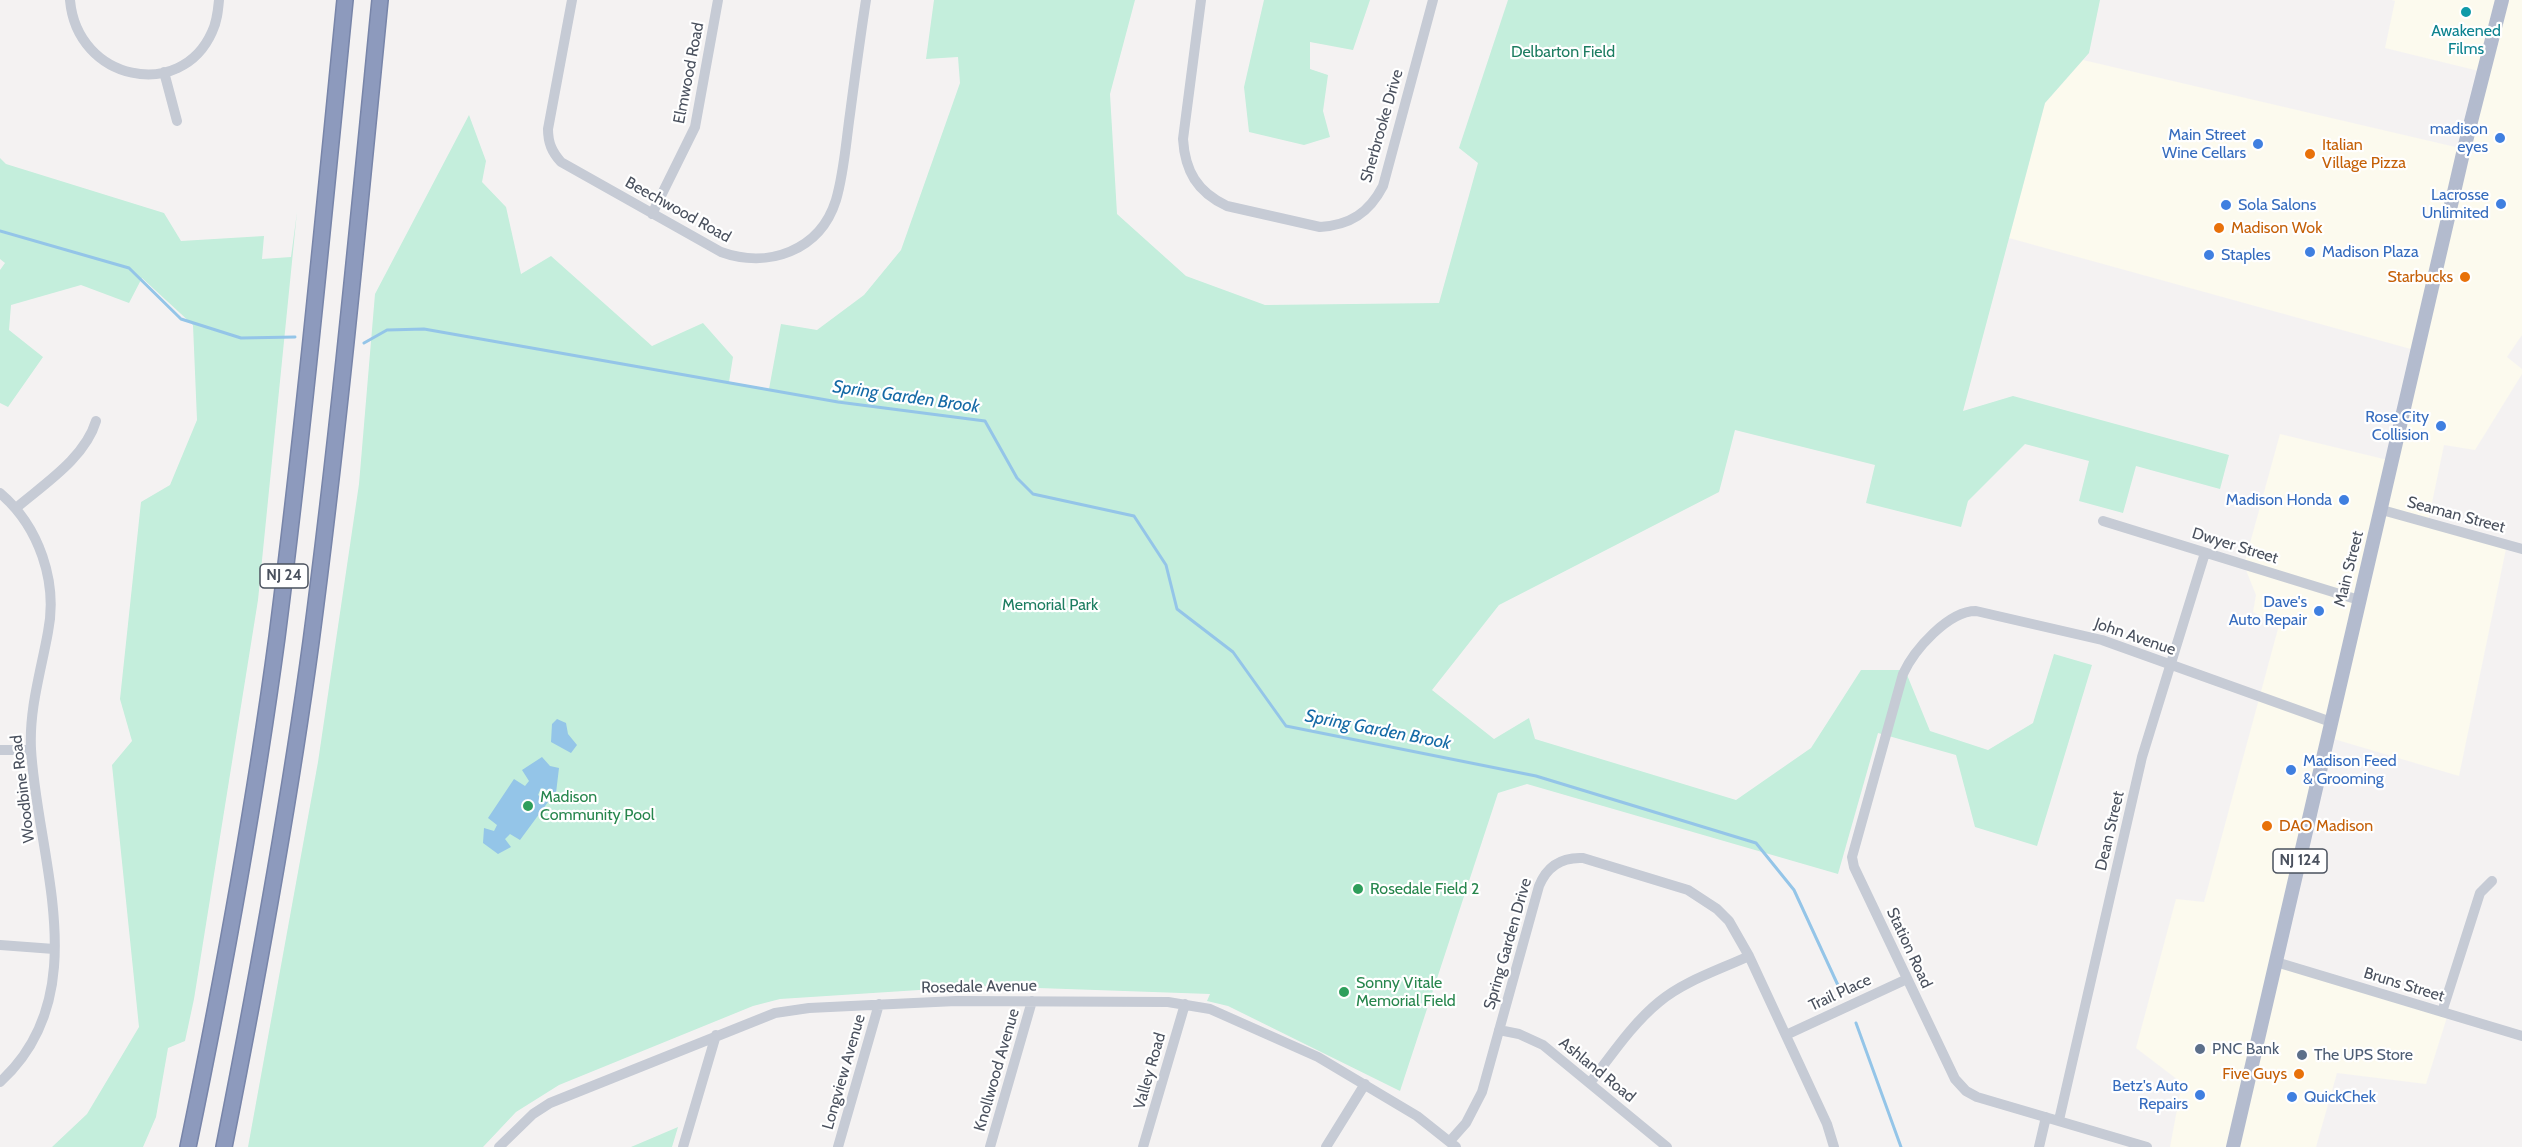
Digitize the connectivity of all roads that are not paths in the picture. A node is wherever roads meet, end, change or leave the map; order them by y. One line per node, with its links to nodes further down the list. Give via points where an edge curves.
1 (70, 0): 11 (street, via 76,31 103,62 130,73)
2 (219, 0): 11 (street, via 216,21 206,43 186,61)
3 (345, 0): 47 (highway, NJ 24, via 306,397 276,639 234,909)
4 (380, 0): 48 (highway, NJ 24, via 311,645 267,921)
5 (572, 0): 13 (street, Beechwood Road, via 548,129 550,146 561,162)
6 (718, 0): 13 (street, Elmwood Road, via 695,127)
7 (866, 0): 13 (street, Beechwood Road, via 838,190 830,214 813,238 779,257 750,260 721,252)
8 (1201, 0): 9 (street, Sherbrooke Drive, via 1183,139 1190,174 1202,191 1227,206 1320,227 1335,226 1359,216 1377,199)
9 (1432, 0)
10 (2502, 0): 17 (main road, Main Street / NJ 124)
11 (164, 72): 12 (street)
12 (177, 121)
13 (652, 214)
14 (96, 421): 16 (street, via 82,449)
15 (0, 493): 16 (street, Woodbine Road)
16 (16, 508): 26 (street, Woodbine Road, via 42,555 50,591 49,630 34,695)
17 (2382, 510): 19 (street, Seaman Street); 21 (main road, Main Street / NJ 124)
18 (2103, 521): 20 (street, Dwyer Street)
19 (2522, 549)
20 (2205, 553): 21 (street, Dwyer Street); 23 (street, Dean Street)
21 (2359, 600): 24 (main road, Main Street / NJ 124)
22 (1932, 636): 23 (street, John Avenue, via 1955,616 1976,611 2086,635); 32 (street, Station Road, via 1916,651 1903,674 1852,857)
23 (2172, 666): 24 (street, John Avenue); 45 (street, Dean Street, via 2142,757)
24 (2331, 722): 31 (main road, Main Street / NJ 124)
25 (0, 750): 26 (street)
26 (31, 750): 29 (street, Woodbine Road, via 51,885)
27 (2492, 881): 36 (street, via 2480,894)
28 (0, 945): 29 (street)
29 (54, 949): 41 (street, Woodbine Road, via 51,991 39,1030 22,1059)
30 (1749, 956): 37 (street, Spring Garden Drive, via 1729,921 1703,898 1583,858 1564,859 1548,870 1539,886); 39 (street, Spring Garden Drive); 42 (street, via 1660,1001)
31 (2276, 962): 36 (street, Bruns Street); 59 (main road, Main Street / NJ 124)
32 (1907, 979): 39 (street, Trail Place); 44 (street, Station Road, via 1958,1083 1977,1097)
33 (1032, 1001): 34 (street, Rosedale Avenue); 35 (street, Rosedale Avenue); 52 (street, Knollwood Avenue)
34 (1185, 1004): 43 (street, Rosedale Avenue, via 1226,1013 1296,1045); 53 (street, Valley Road)
35 (879, 1005): 38 (street, Rosedale Avenue, via 784,1011); 51 (street, Longview Avenue)
36 (2442, 1012): 40 (street, Bruns Street)
37 (1499, 1030): 42 (street, Ashland Road, via 1538,1042); 46 (street, Spring Garden Drive, via 1482,1092)
38 (716, 1035): 49 (street, Rosedale Avenue, via 550,1103); 50 (street)
39 (1786, 1035): 56 (street, Spring Garden Drive)
40 (2522, 1036)
41 (0, 1082)
42 (1590, 1083): 55 (street, Ashland Road)
43 (1365, 1084): 46 (street, Rosedale Avenue); 54 (street)
44 (2046, 1117): 45 (street, Station Road); 57 (street)
45 (2059, 1120): 58 (street, Station Road)
46 (1453, 1144)
47 (188, 1147)
48 (224, 1147)
49 (500, 1147)
50 (683, 1147)
51 (838, 1147)
52 (990, 1147)
53 (1143, 1147)
54 (1326, 1147)
55 (1667, 1147)
56 (1834, 1147)
57 (2040, 1147)
58 (2147, 1147)
59 (2233, 1147)

